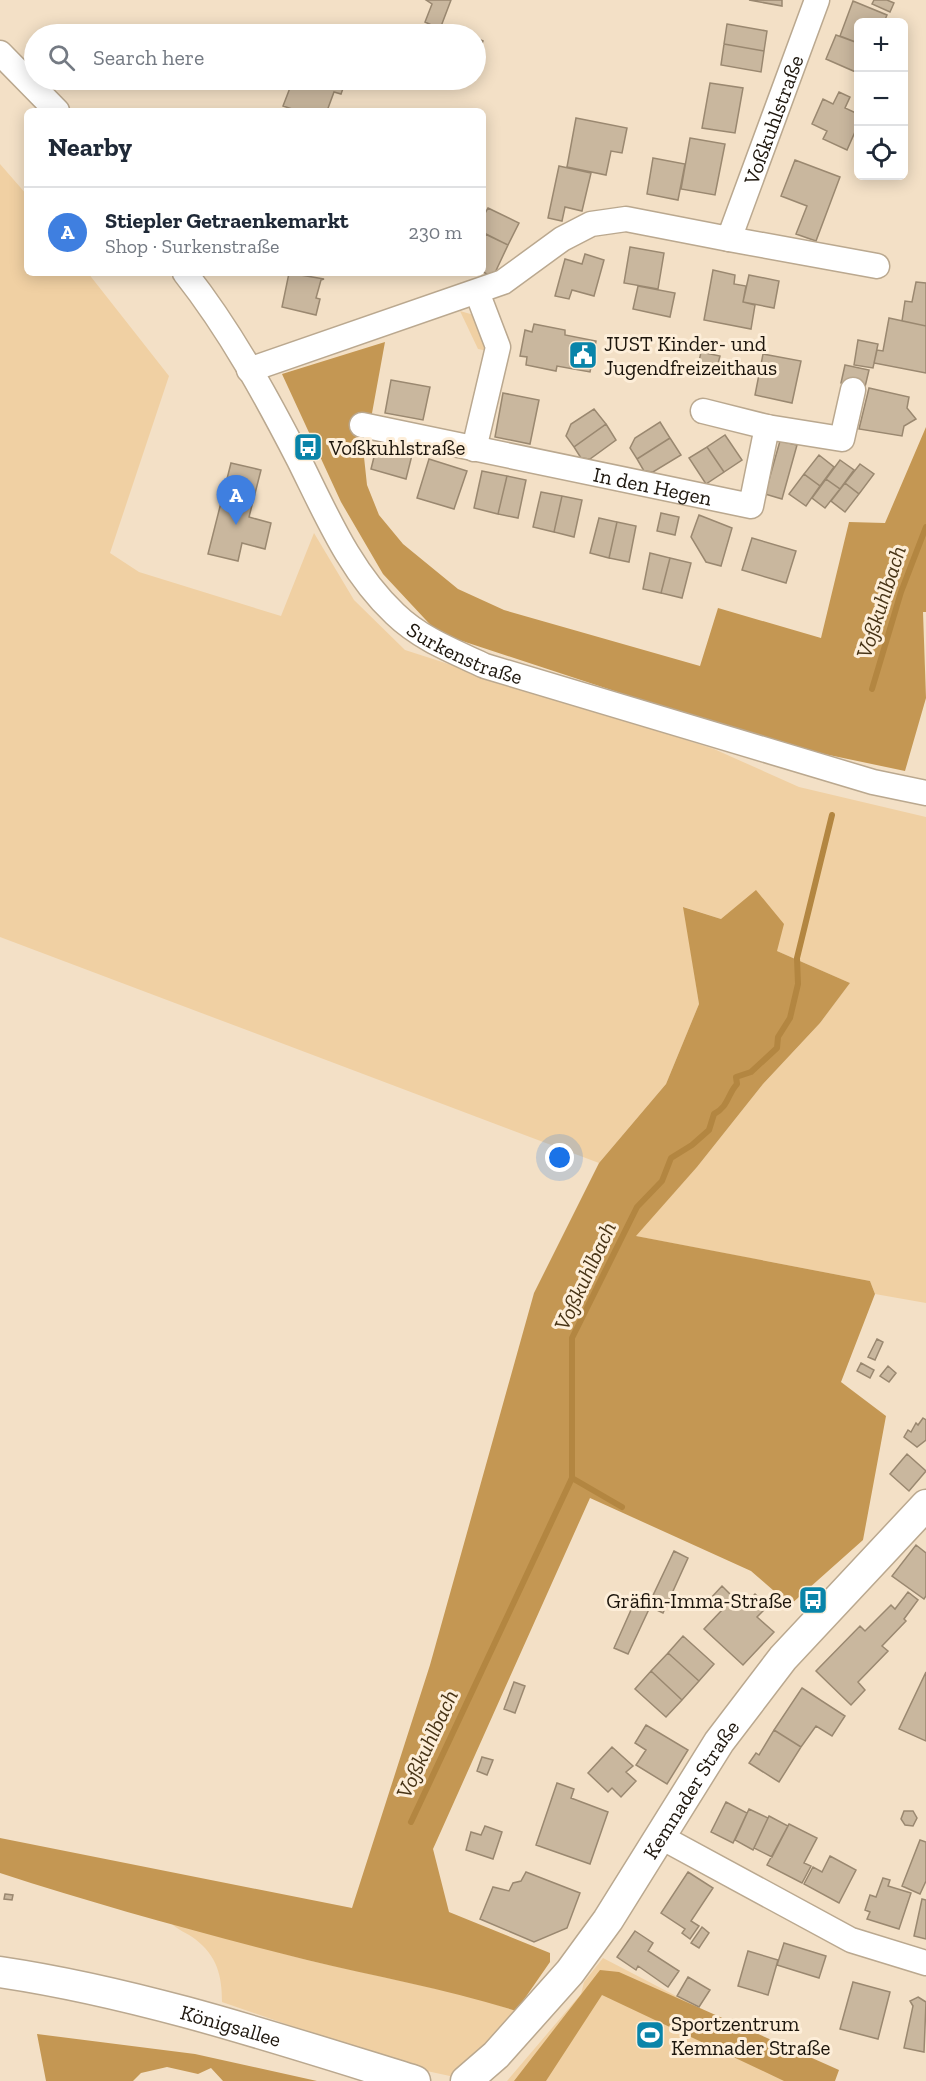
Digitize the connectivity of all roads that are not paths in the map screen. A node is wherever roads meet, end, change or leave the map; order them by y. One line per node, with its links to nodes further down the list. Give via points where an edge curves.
1 (817, 0): 6 (street, Voßkuhlstraße)
2 (0, 53): 3 (street)
3 (24, 77)
4 (36, 90): 5 (street)
5 (54, 108)
6 (729, 239): 7 (street); 9 (street, via 626,219 591,224 562,239 503,282)
7 (876, 266)
8 (187, 276): 10 (street, Surkenstraße)
9 (477, 292): 10 (street); 15 (street, via 498,347)
10 (249, 370): 16 (street, Surkenstraße, via 366,585 395,614 433,642 497,669 863,779)
11 (853, 390): 14 (street, via 842,439)
12 (703, 411): 14 (street)
13 (362, 425): 15 (street, In den Hegen)
14 (767, 427): 15 (street, In den Hegen, via 751,506)
15 (474, 449)
16 (926, 793)
17 (926, 1505): 18 (main road, Kemnader Straße, via 783,1658 719,1742)
18 (661, 1837): 20 (street, via 851,1940); 24 (main road, Kemnader Straße, via 570,1972 496,2055)
19 (0, 1960): 22 (main road, Königsallee)
20 (926, 1963)
21 (0, 1972): 22 (main road, Königsallee)
22 (43, 1978): 23 (main road, Königsallee, via 188,2014)
23 (415, 2081)
24 (467, 2081)

